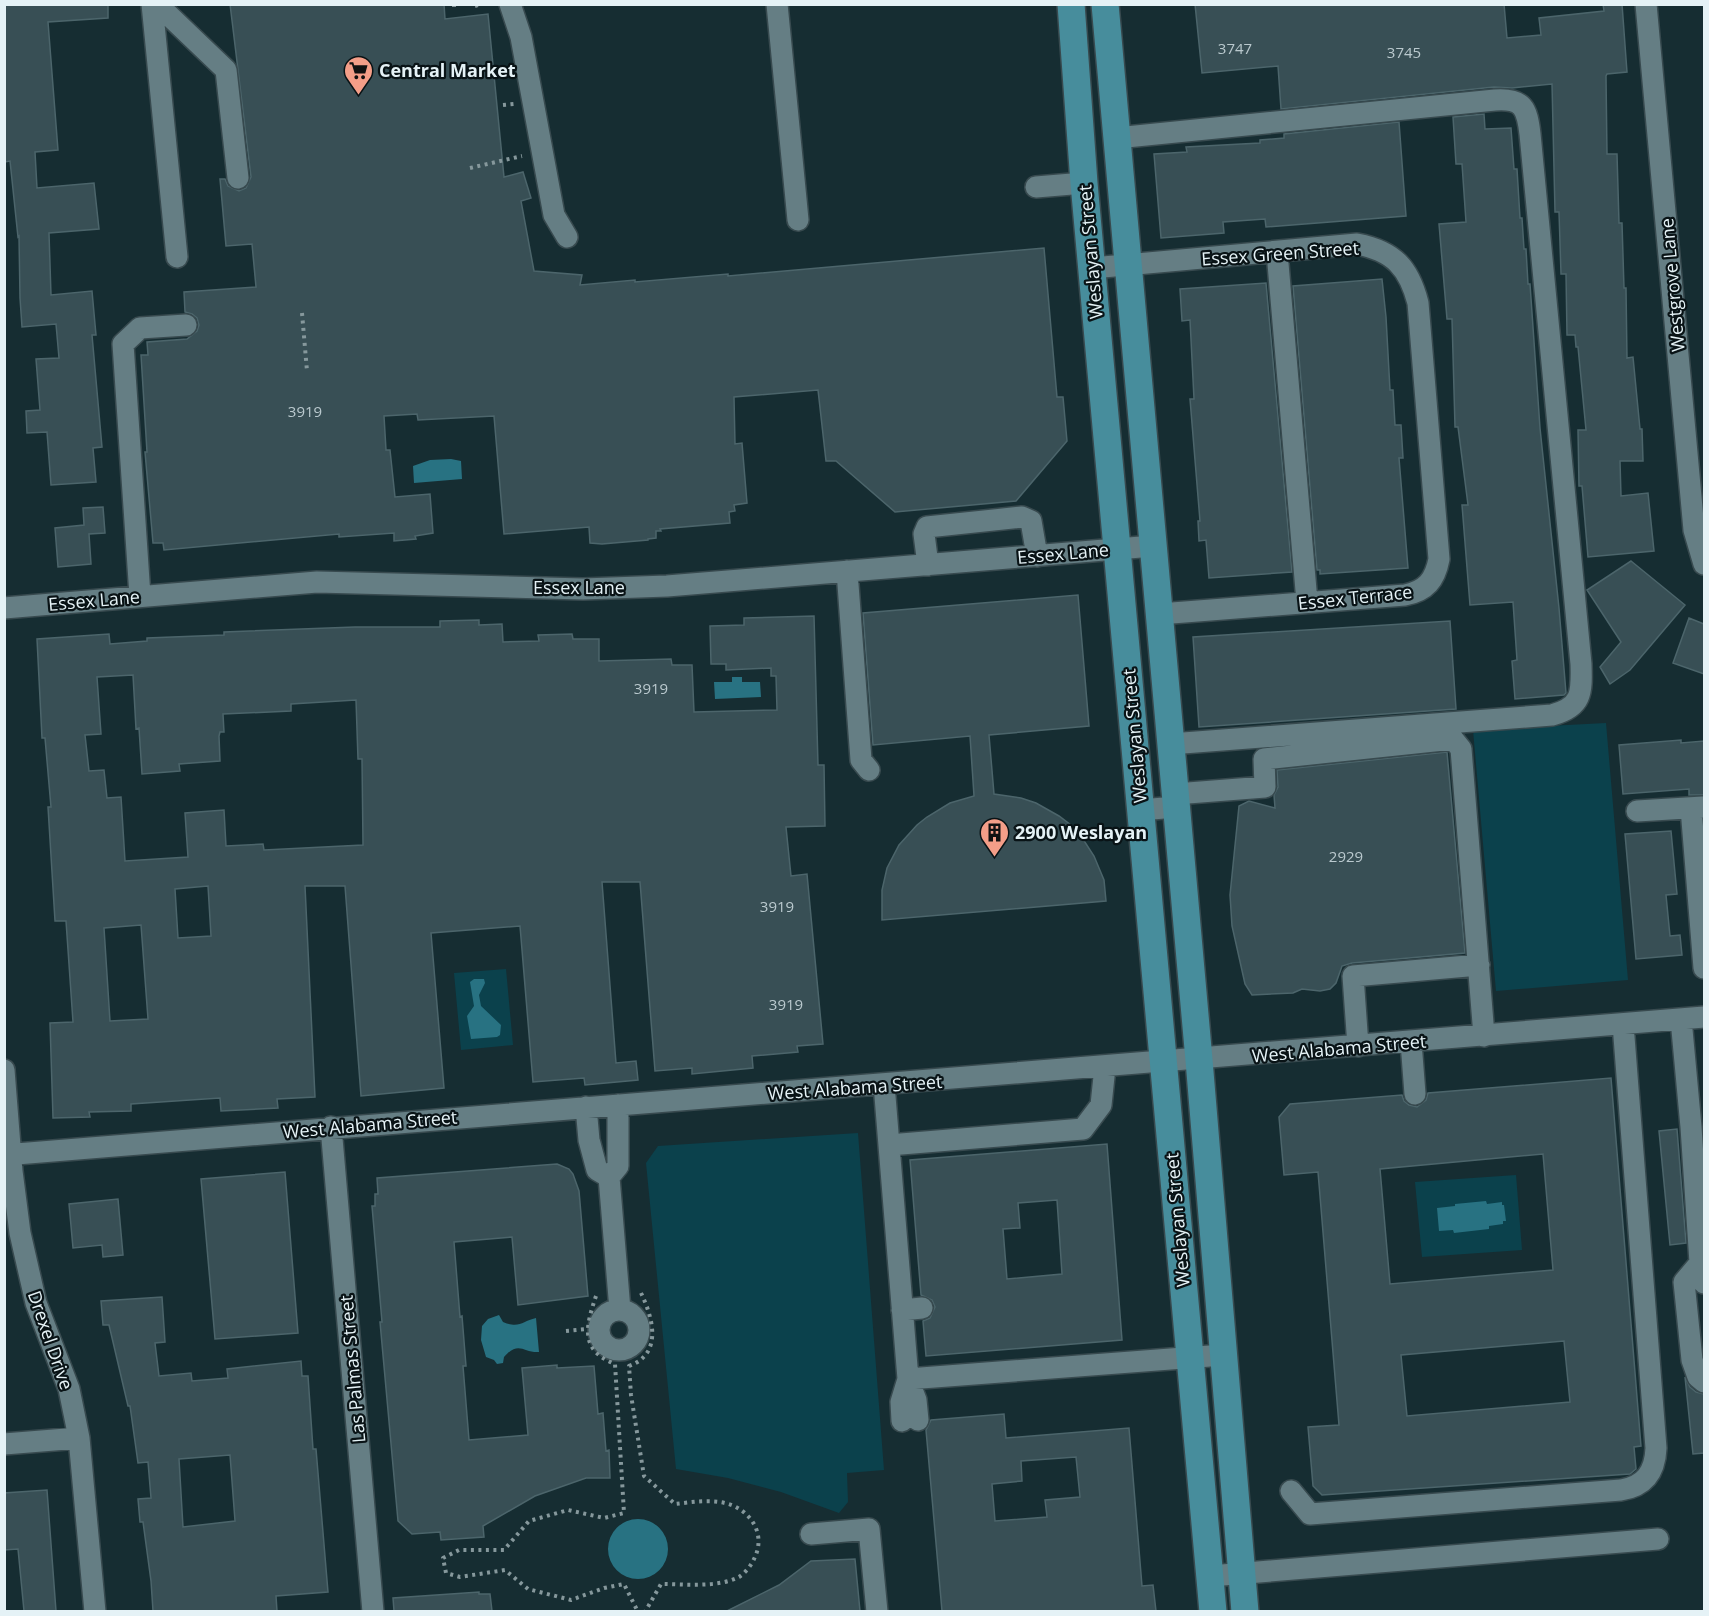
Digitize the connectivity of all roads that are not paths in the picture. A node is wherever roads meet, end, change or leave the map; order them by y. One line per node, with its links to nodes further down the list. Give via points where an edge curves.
1 (152, 4): 15 (street)
2 (157, 4): 9 (street, via 226,70)
3 (510, 4): 13 (street, via 521,37 554,214)
4 (777, 4): 12 (street)
5 (1071, 4): 10 (main road, Weslayan Street)
6 (1105, 4): 8 (main road, Weslayan Street)
7 (1647, 4): 23 (street, Westgrove Lane, via 1694,530)
8 (1116, 138): 16 (main road, Weslayan Street); 30 (street, via 1495,100 1509,99 1524,108 1530,134 1580,653 1580,696 1573,707 1552,715)
9 (237, 178)
10 (1084, 183): 11 (street); 17 (main road, Weslayan Street)
11 (1036, 187)
12 (798, 220)
13 (567, 237)
14 (1277, 252): 16 (street, Essex Green Street); 19 (street, Essex Green Street, via 1357,244 1384,251 1404,268 1418,303); 27 (street)
15 (177, 257)
16 (1128, 265): 17 (street, Essex Green Street); 20 (main road, Weslayan Street)
17 (1092, 268): 21 (main road, Weslayan Street)
18 (186, 325): 26 (street, via 140,328 123,344)
19 (1432, 465): 27 (street, Essex Terrace, via 1439,559 1431,582 1416,593 1405,595)
20 (1153, 546): 21 (street, Essex Lane); 29 (main road, Weslayan Street)
21 (1117, 549): 22 (street, Essex Lane); 34 (main road, Weslayan Street)
22 (1037, 556): 24 (street, Essex Lane); 24 (street, via 1031,521 1022,517 927,527 924,534)
23 (1704, 564)
24 (928, 565): 25 (street, Essex Lane)
25 (847, 571): 26 (street, Essex Lane, via 583,589 317,582); 31 (street, via 861,760)
26 (140, 596): 28 (street, Essex Lane)
27 (1307, 602): 29 (street, Essex Terrace)
28 (4, 608)
29 (1159, 614): 30 (main road, Weslayan Street)
30 (1170, 744): 32 (main road, Weslayan Street)
31 (869, 770)
32 (1175, 800): 34 (street); 36 (street, via 1265,787 1264,759 1453,739 1461,749); 44 (main road, Weslayan Street)
33 (1698, 807): 35 (street); 37 (street)
34 (1140, 810): 45 (main road, Weslayan Street)
35 (1637, 811)
36 (1479, 965): 41 (street); 43 (street, via 1353,976)
37 (1704, 968)
38 (1704, 1017): 39 (street, West Alabama Street)
39 (1681, 1019): 40 (street, West Alabama Street); 56 (street)
40 (1623, 1024): 41 (street, West Alabama Street); 65 (street, via 1656,1448 1650,1476 1641,1484 1621,1490 1445,1495 1382,1500 1310,1514)
41 (1484, 1036): 42 (street, West Alabama Street)
42 (1412, 1042): 43 (street, West Alabama Street); 49 (street)
43 (1358, 1046): 44 (street, West Alabama Street)
44 (1198, 1060): 45 (street, West Alabama Street); 58 (main road, Weslayan Street)
45 (1163, 1062): 46 (street, West Alabama Street); 59 (main road, Weslayan Street)
46 (1105, 1067): 48 (street, West Alabama Street); 53 (street, via 1101,1105 1083,1129)
47 (4, 1070): 54 (street, Drexel Drive)
48 (884, 1084): 50 (street, West Alabama Street); 53 (street)
49 (1415, 1094)
50 (618, 1105): 51 (street, West Alabama Street); 55 (street, via 618,1166)
51 (585, 1107): 52 (street, West Alabama Street); 55 (street, via 597,1170)
52 (331, 1127): 54 (street, West Alabama Street); 71 (street, Las Palmas Street)
53 (889, 1145): 60 (street, via 913,1318)
54 (8, 1155): 63 (street, Drexel Drive, via 36,1303 69,1389)
55 (609, 1177): 57 (street)
56 (1702, 1273): 61 (street, via 1684,1282 1692,1360)
57 (620, 1310)
58 (1223, 1355): 59 (street); 68 (main road, Weslayan Street)
59 (1190, 1357): 60 (street); 69 (main road, Weslayan Street)
60 (908, 1379): 62 (street, via 901,1402)
61 (1704, 1382)
62 (910, 1421)
63 (79, 1438): 64 (street); 70 (street, Drexel Drive)
64 (4, 1444)
65 (1291, 1491)
66 (811, 1534): 72 (street, via 869,1529)
67 (1658, 1539): 68 (street)
68 (1242, 1574): 69 (street); 74 (main road, Weslayan Street)
69 (1210, 1576): 73 (main road, Weslayan Street)
70 (95, 1611)
71 (373, 1611)
72 (877, 1611)
73 (1213, 1611)
74 (1245, 1611)

